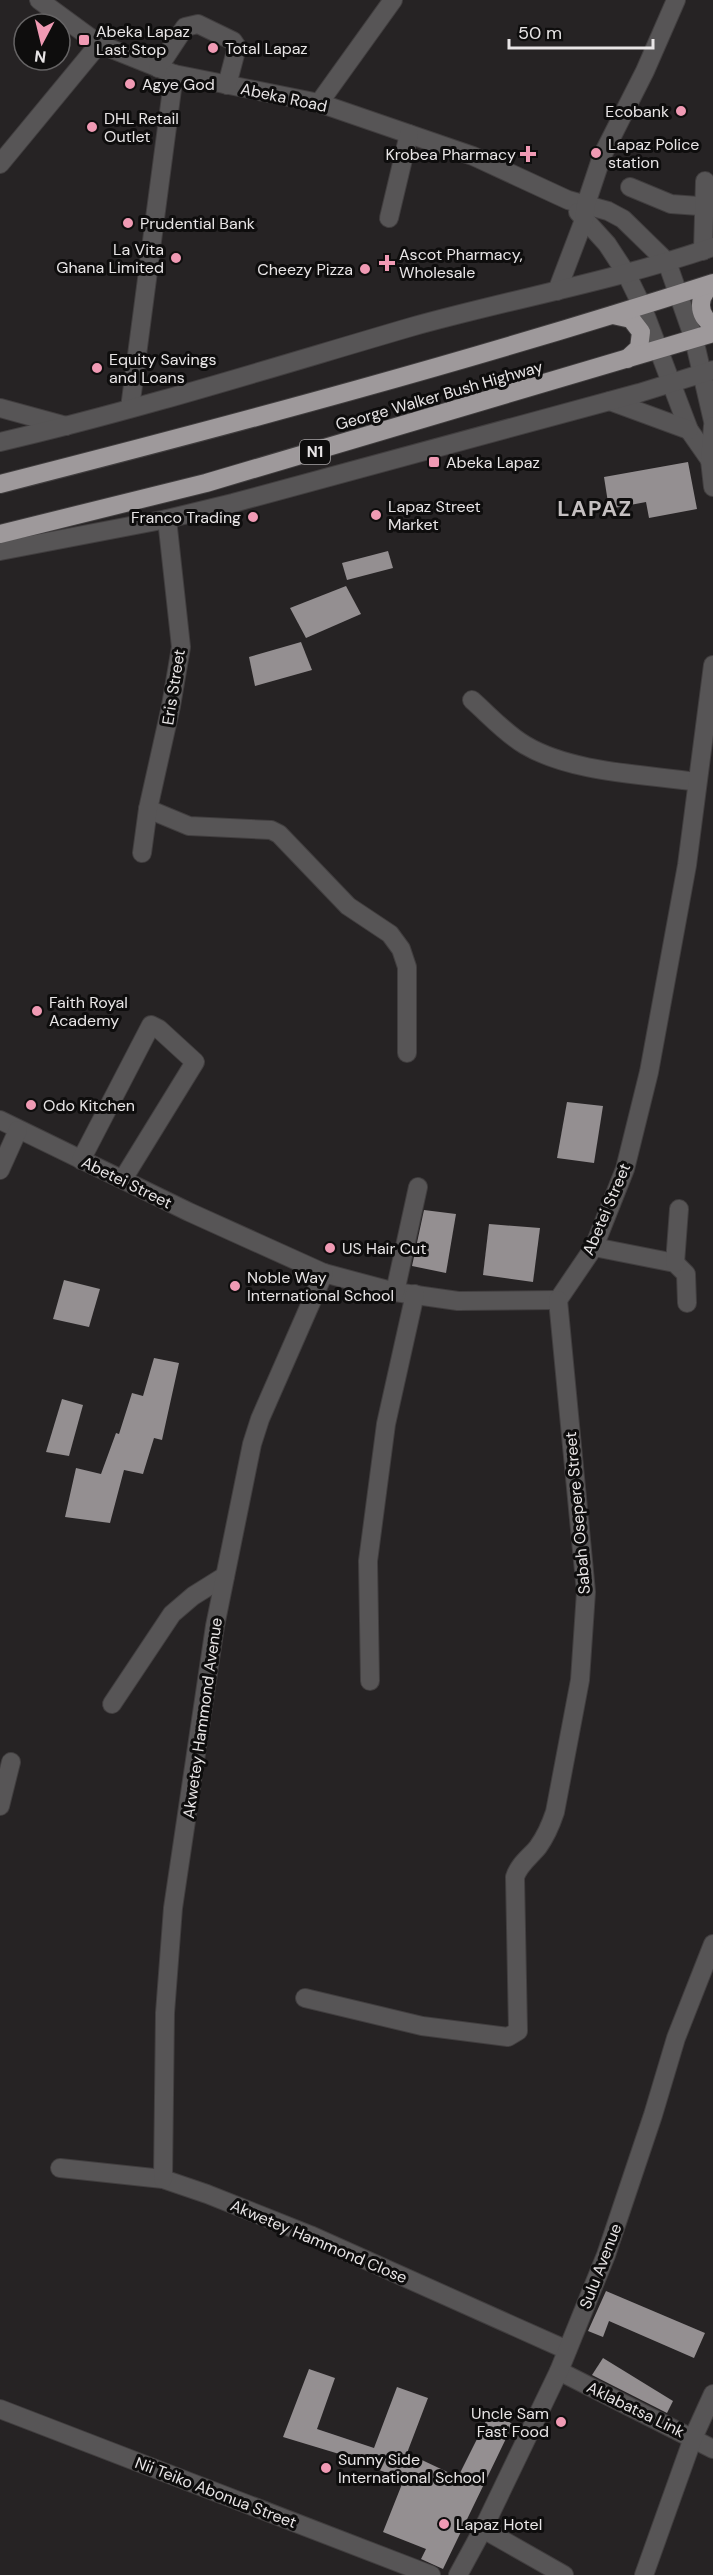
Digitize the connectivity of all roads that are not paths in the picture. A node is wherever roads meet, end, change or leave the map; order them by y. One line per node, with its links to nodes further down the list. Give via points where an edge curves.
1 (393, 0): 7 (street)
2 (676, 0): 13 (street)
3 (45, 2): 4 (street, Abeka Road)
4 (99, 44): 5 (street, Abeka Road); 9 (street)
5 (166, 71): 6 (street, Abeka Road); 6 (street, via 185,27 198,24 234,41 237,47); 32 (street)
6 (227, 85): 7 (street, Abeka Road)
7 (319, 103): 8 (street, Abeka Road)
8 (409, 134): 13 (street, Abeka Road, via 473,156); 14 (street)
9 (0, 164)
10 (705, 181): 12 (street)
11 (630, 187): 12 (street, via 670,204)
12 (708, 207): 15 (street)
13 (580, 208): 16 (street, Abeka Road, via 622,219); 17 (street, Abeka Road); 19 (street)
14 (389, 218)
15 (708, 249): 16 (street)
16 (667, 262): 17 (street); 20 (street, Abeka Road)
17 (626, 273): 19 (street); 21 (street, Abeka Road)
18 (713, 283): 20 (highway, George Walker Bush Highway); 23 (highway, via 700,303 704,318)
19 (557, 291): 32 (street, via 412,327)
20 (679, 294): 21 (highway, George Walker Bush Highway); 25 (street, Abeka Road)
21 (642, 306): 22 (highway, George Walker Bush Highway); 26 (street, Abeka Road)
22 (613, 315): 27 (highway, via 632,319 641,332 639,348); 39 (highway, George Walker Bush Highway, via 201,433)
23 (713, 325)
24 (713, 333): 25 (highway, George Walker Bush Highway / N1)
25 (694, 339): 26 (highway, George Walker Bush Highway / N1); 28 (street, Abeka Road)
26 (658, 351): 27 (highway, George Walker Bush Highway / N1); 29 (street, Abeka Road)
27 (627, 359): 42 (highway, George Walker Bush Highway / N1, via 206,483)
28 (708, 372): 29 (street); 33 (street)
29 (671, 384): 30 (street); 36 (street)
30 (610, 401): 36 (street); 41 (street)
31 (0, 408): 34 (street)
32 (130, 408): 34 (street)
33 (713, 421)
34 (68, 426): 37 (street)
35 (713, 426): 38 (street)
36 (689, 430): 38 (street)
37 (0, 442)
38 (710, 460): 40 (street)
39 (0, 484)
40 (713, 487)
41 (167, 519): 43 (street); 47 (street, Eris Street, via 181,647)
42 (0, 534)
43 (0, 551)
44 (713, 665): 46 (street, Abetei Street)
45 (472, 700): 46 (street, via 523,744 542,754 591,767)
46 (698, 782): 57 (street, Abetei Street, via 649,1072 625,1169)
47 (148, 809): 48 (street, Eris Street); 49 (street, via 189,826 271,830 279,834 348,906 390,934 401,948 406,968)
48 (142, 853)
49 (407, 1053)
50 (0, 1120): 51 (street, Abetei Street)
51 (18, 1130): 52 (street, Abetei Street); 53 (street)
52 (81, 1160): 54 (street, Abetei Street); 54 (street, via 151,1025 195,1062)
53 (0, 1170)
54 (123, 1179): 59 (street, Abetei Street)
55 (418, 1187): 60 (street)
56 (679, 1209): 58 (street)
57 (594, 1247): 58 (street); 62 (street, Abetei Street)
58 (675, 1263): 63 (street, via 686,1274)
59 (324, 1273): 60 (street, Abetei Street); 64 (street, Akwetey Hammond Avenue, via 257,1428)
60 (395, 1292): 61 (street, Abetei Street)
61 (416, 1294): 62 (street, Abetei Street, via 482,1302); 65 (street, via 386,1424 368,1562)
62 (558, 1300): 70 (street, Sabah Osepere Street, via 586,1592 580,1680 555,1812 549,1830 515,1876 518,2031 508,2037 422,2026)
63 (687, 1304)
64 (225, 1576): 66 (street, via 172,1614); 72 (street, Akwetey Hammond Avenue, via 173,1908 165,2013)
65 (370, 1681)
66 (112, 1704)
67 (11, 1762): 68 (street)
68 (0, 1806)
69 (713, 1944): 73 (street, Sulu Avenue, via 676,2038 606,2255)
70 (305, 1998)
71 (60, 2168): 72 (street, Akwetey Hammond Close)
72 (163, 2180): 73 (street, Akwetey Hammond Close, via 310,2235)
73 (567, 2350): 74 (street, Sulu Avenue)
74 (559, 2371): 77 (street, Aklabatsa Link); 79 (street, Sulu Avenue)
75 (713, 2394): 77 (street)
76 (0, 2409): 80 (street, Nii Teiko Abonua Street)
77 (693, 2438): 78 (street, Aklabatsa Link); 83 (street)
78 (713, 2449)
79 (483, 2529): 81 (street, Sulu Avenue); 82 (street)
80 (431, 2575)
81 (458, 2575)
82 (564, 2575)
83 (644, 2575)

